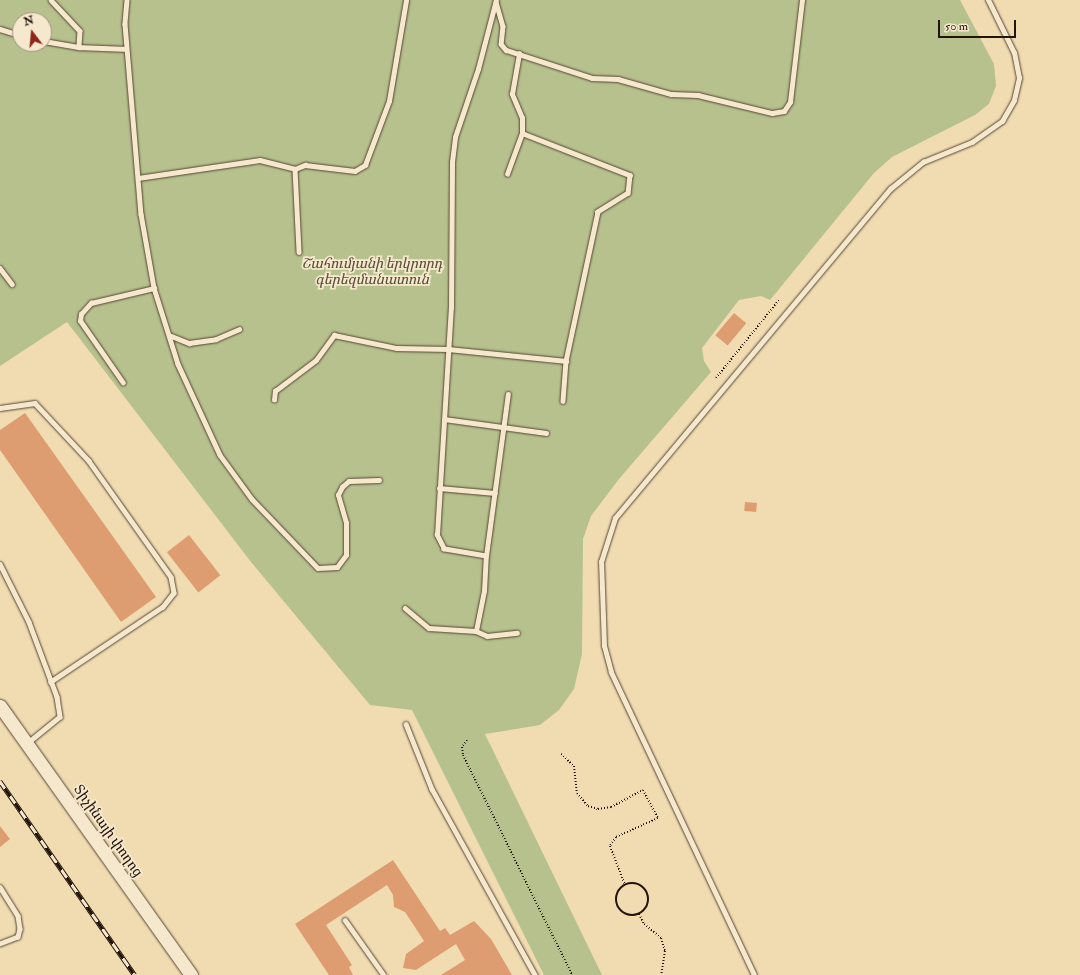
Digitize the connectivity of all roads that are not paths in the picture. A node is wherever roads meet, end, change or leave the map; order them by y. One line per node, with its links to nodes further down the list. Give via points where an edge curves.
1 (51, 0): 10 (lane, via 80,31)
2 (127, 0): 11 (lane)
3 (406, 0): 14 (lane, via 389,101 365,165 355,171 306,165)
4 (495, 0): 12 (lane, via 503,26 502,44 506,50); 23 (lane, via 455,137 452,162)
5 (802, 0): 12 (lane, via 790,102 784,111 778,112 698,95 671,94 618,79 592,78)
6 (988, 0): 51 (lane, via 1014,53 1019,78 1014,100 1002,121 972,142 923,162 890,189 615,518 601,562 604,646 611,672)
7 (0, 29): 8 (lane)
8 (12, 33)
9 (52, 42): 10 (lane)
10 (79, 47): 11 (lane)
11 (126, 48): 16 (lane)
12 (519, 54): 13 (lane, via 512,94 522,118)
13 (522, 132): 15 (lane); 24 (lane, via 630,175 628,193 598,212)
14 (295, 169): 16 (lane, via 260,160); 17 (lane)
15 (507, 174)
16 (138, 178): 20 (lane)
17 (298, 252)
18 (0, 268): 19 (lane)
19 (12, 284)
20 (154, 288): 22 (lane); 25 (lane, via 91,303 81,314 80,321)
21 (240, 329): 22 (lane, via 216,339 189,343)
22 (169, 335): 33 (lane, via 199,414 220,454 252,499 318,568 337,568 346,555 346,523 338,495 342,487 349,482)
23 (448, 349): 24 (lane); 27 (lane, via 397,348 334,335 316,360 275,391); 30 (lane)
24 (566, 361): 28 (lane)
25 (123, 383)
26 (508, 394): 31 (lane)
27 (274, 400)
28 (563, 401)
29 (0, 408): 41 (lane, via 35,403 89,461 171,577 174,594 163,607)
30 (444, 419): 31 (lane); 34 (lane)
31 (505, 428): 32 (lane); 35 (lane)
32 (546, 433)
33 (378, 480)
34 (439, 488): 35 (lane); 36 (lane, via 439,543 444,549)
35 (495, 493): 36 (lane)
36 (486, 556): 39 (lane, via 484,591)
37 (0, 564): 41 (lane, via 29,622)
38 (405, 608): 39 (lane, via 429,628)
39 (476, 631): 40 (lane, via 488,636)
40 (517, 633)
41 (51, 682): 44 (lane, via 60,717)
42 (0, 706): 44 (street, Տիչինայի փողոց)
43 (406, 724): 50 (lane, via 432,789)
44 (27, 744): 48 (street, Տիչինայի փողոց)
45 (0, 887): 47 (lane, via 14,909 20,929 18,937)
46 (345, 920): 49 (lane)
47 (0, 944)
48 (191, 975)
49 (384, 975)
50 (535, 975)
51 (754, 975)

